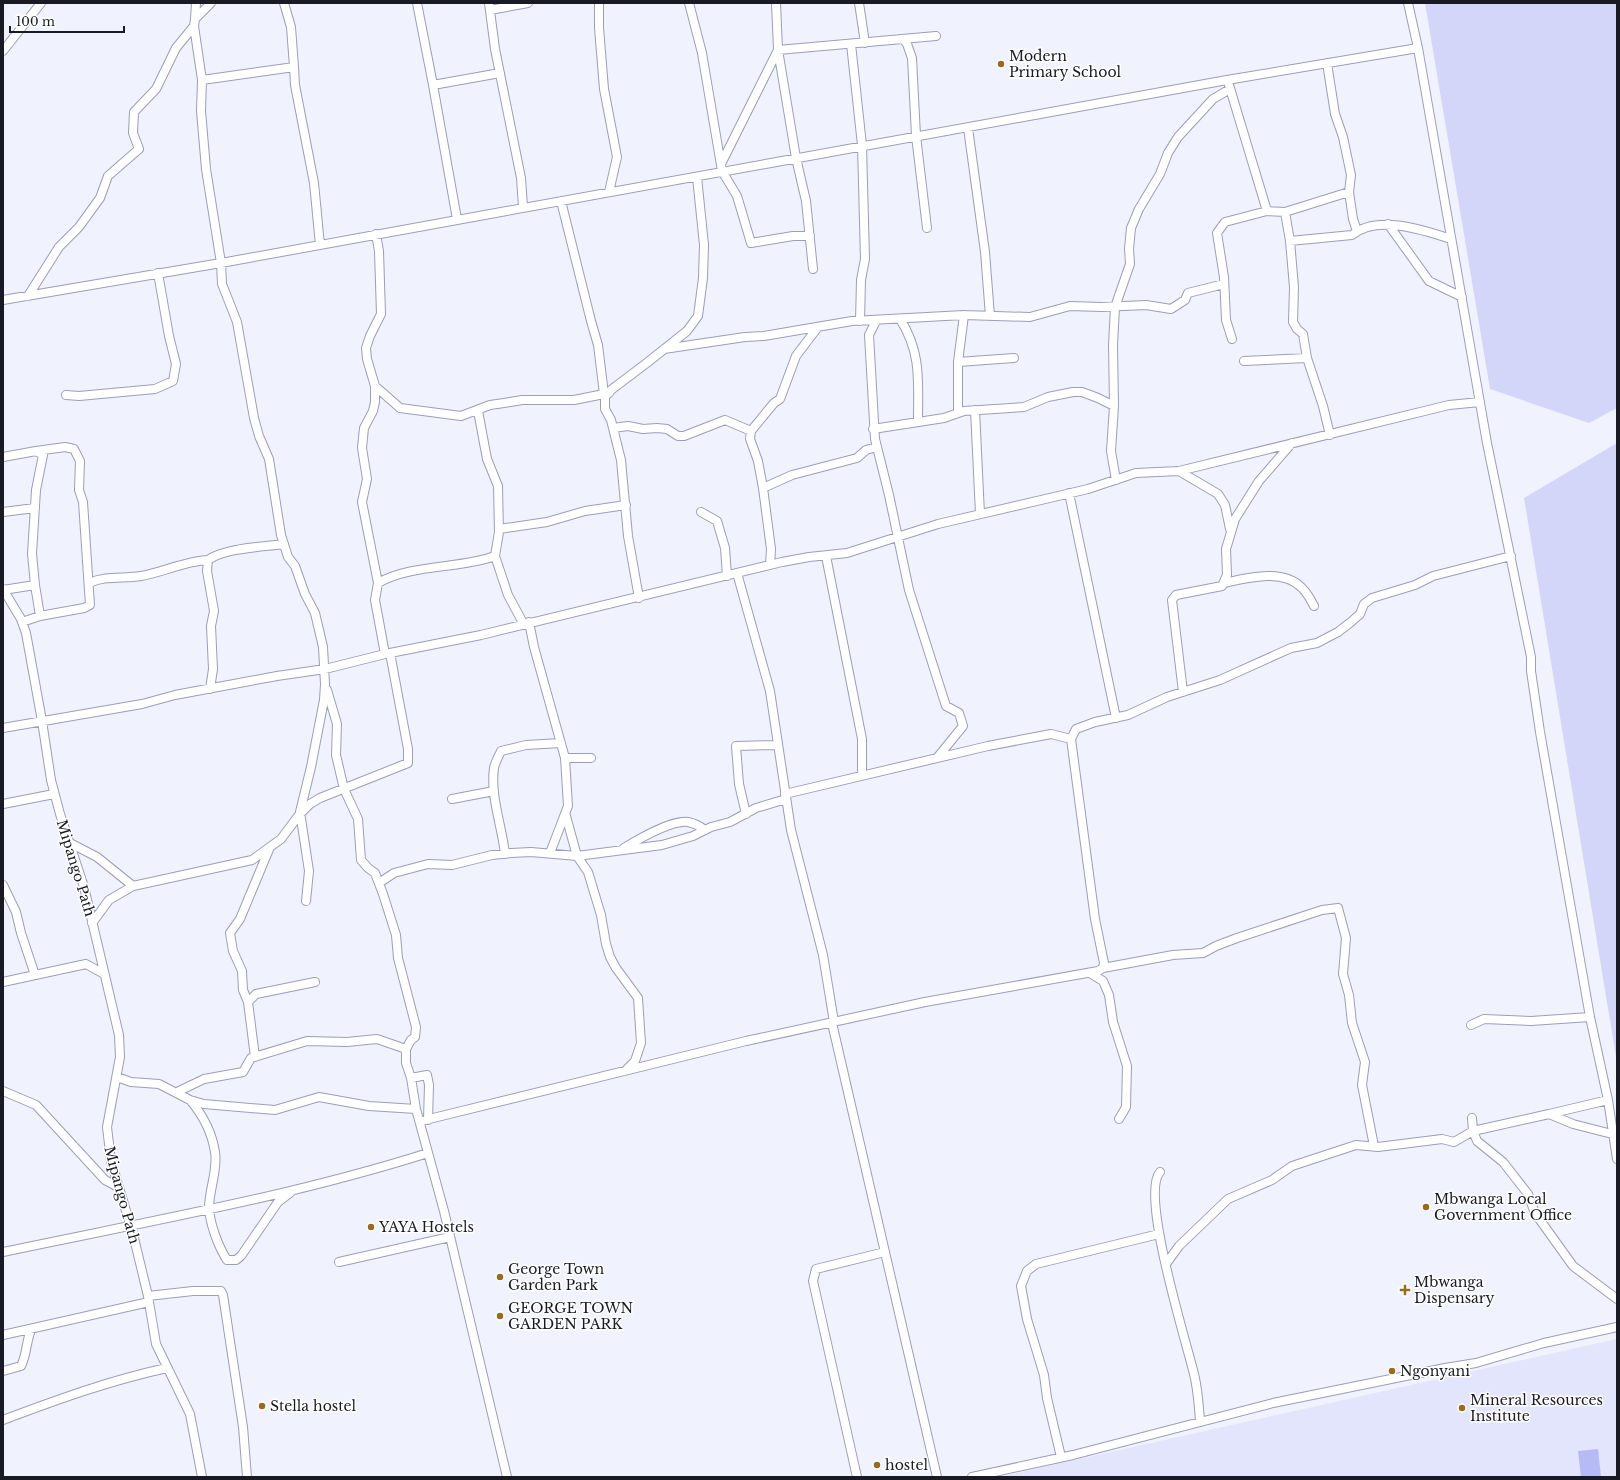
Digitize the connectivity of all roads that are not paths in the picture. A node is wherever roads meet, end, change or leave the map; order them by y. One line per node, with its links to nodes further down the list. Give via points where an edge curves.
1 (41, 3): 20 (street)
2 (196, 3): 13 (street)
3 (211, 3): 13 (street)
4 (284, 3): 22 (street, via 291,27)
5 (417, 3): 26 (street)
6 (528, 3): 12 (street)
7 (599, 3): 34 (street, via 604,89 617,157)
8 (689, 3): 32 (street, via 702,53)
9 (776, 3): 19 (street)
10 (859, 3): 16 (street)
11 (1408, 3): 18 (street)
12 (489, 6): 23 (street)
13 (195, 22): 24 (street); 53 (street, via 176,48 156,89 134,112 133,133 139,149 108,176 100,198 79,227 59,247)
14 (936, 36): 15 (street)
15 (903, 39): 16 (street); 29 (street, via 912,58)
16 (865, 43): 17 (street)
17 (851, 44): 19 (street); 30 (street)
18 (1418, 48): 21 (street); 46 (street)
19 (778, 50): 31 (street); 32 (street)
20 (3, 51)
21 (1327, 63): 25 (street); 35 (street, via 1335,114 1351,175)
22 (294, 67): 24 (street); 48 (street, via 295,85 314,183)
23 (500, 73): 26 (street); 37 (street, via 522,178)
24 (202, 80): 49 (street, via 201,111 206,169)
25 (1227, 80): 27 (street); 28 (street)
26 (433, 84): 40 (street)
27 (1230, 89): 38 (street); 56 (street, via 1213,99 1178,137 1168,154 1131,228 1129,271)
28 (968, 128): 29 (street); 58 (street, via 985,252)
29 (916, 136): 30 (street); 42 (street)
30 (862, 145): 31 (street); 60 (street, via 865,259 861,280)
31 (796, 158): 32 (street); 45 (street, via 806,201)
32 (722, 167): 33 (street); 45 (street, via 737,196 750,243)
33 (697, 177): 34 (street); 64 (street, via 704,245 700,308 694,323)
34 (609, 192): 36 (street)
35 (1349, 192): 39 (street); 43 (street)
36 (561, 201): 37 (street); 70 (street, via 598,345)
37 (523, 207): 40 (street)
38 (1267, 211): 39 (street); 52 (street, via 1225,222 1217,233)
39 (1285, 212): 47 (street)
40 (457, 219): 44 (street)
41 (1388, 224): 43 (street); 46 (street, via 1422,230); 54 (street, via 1429,282)
42 (927, 228)
43 (1357, 231): 47 (street, via 1352,235)
44 (376, 234): 48 (street); 69 (street, via 381,317 370,336 366,351)
45 (810, 236): 50 (street)
46 (1451, 239): 54 (street)
47 (1290, 241): 66 (street, via 1294,287 1293,322 1303,334)
48 (320, 245): 49 (street)
49 (221, 263): 51 (street); 98 (street, via 222,284 237,322 254,418 269,459)
50 (813, 268)
51 (158, 273): 53 (street); 71 (street, via 176,364 173,381 155,389)
52 (1224, 284): 56 (street, via 1188,294 1185,300 1171,309 1146,305); 63 (street, via 1226,320)
53 (28, 296): 55 (street)
54 (1462, 297): 72 (street)
55 (3, 300)
56 (1115, 307): 58 (street, via 1070,306 1030,317); 73 (street)
57 (964, 314): 58 (street); 59 (street); 68 (street)
58 (990, 316)
59 (900, 319): 61 (street); 77 (street, via 910,334 918,369)
60 (860, 321): 61 (street); 62 (street)
61 (876, 321): 79 (street, via 869,335)
62 (818, 327): 64 (street); 80 (street, via 796,356 780,399)
63 (1232, 339)
64 (664, 349): 70 (street)
65 (1014, 358): 68 (street)
66 (1307, 358): 67 (street); 81 (street)
67 (1244, 361)
68 (958, 362): 76 (street)
69 (375, 386): 75 (street, via 403,409 461,416); 108 (street, via 375,408 364,426 362,442 367,479 362,502)
70 (607, 393): 75 (street, via 574,400 522,400 495,404); 78 (street, via 605,409)
71 (66, 395)
72 (1480, 402): 81 (street, via 1449,405); 101 (street)
73 (1114, 406): 74 (street, via 1082,392 1073,392 1048,397 1024,407); 87 (street, via 1111,451)
74 (975, 410): 76 (street); 94 (street)
75 (478, 411): 95 (street, via 487,459 498,486)
76 (958, 413): 77 (street)
77 (918, 422): 79 (street)
78 (612, 428): 80 (street, via 628,426 667,429 678,436 684,436 725,420); 90 (street, via 621,460)
79 (874, 429): 83 (street)
80 (751, 431): 88 (street, via 750,439 758,461)
81 (1330, 435): 82 (street)
82 (1292, 443): 86 (street); 96 (street, via 1256,486)
83 (877, 447): 88 (street, via 866,450 857,458 792,475); 97 (street)
84 (36, 451): 85 (street); 91 (street, via 43,455); 106 (street, via 74,449 80,461 79,490 83,502)
85 (3, 457)
86 (1179, 471): 87 (street, via 1136,473); 96 (street, via 1218,494 1225,505)
87 (1116, 480): 89 (street)
88 (763, 488): 103 (street, via 771,549)
89 (1069, 493): 94 (street); 121 (street)
90 (626, 505): 95 (street, via 547,522); 111 (street)
91 (35, 508): 92 (street); 109 (street, via 32,554)
92 (3, 512)
93 (701, 512): 105 (street, via 717,521 725,548)
94 (980, 514): 97 (street)
95 (499, 529): 99 (street)
96 (1230, 530): 107 (street, via 1226,549 1227,575)
97 (897, 536): 100 (street, via 847,553); 129 (street, via 909,590 946,706 959,713 963,726)
98 (284, 544): 102 (street, via 235,551); 117 (street, via 315,614)
99 (495, 556): 108 (street, via 419,571); 115 (street, via 508,596)
100 (826, 556): 103 (street); 130 (street, via 862,739)
101 (1511, 556): 120 (street, via 1433,576 1414,585 1372,598 1364,604 1360,614 1351,622 1317,643 1291,648 1220,680); 161 (street, via 1531,657 1540,732)
102 (208, 560): 106 (street, via 141,576 99,579); 119 (street, via 207,571 214,611 211,626 213,669)
103 (770, 565): 104 (street)
104 (737, 573): 105 (street); 126 (street, via 770,691)
105 (726, 576): 111 (street)
106 (89, 583): 113 (street, via 90,605)
107 (1224, 583): 112 (street, via 1276,576 1290,580 1302,588); 120 (street, via 1219,588 1176,595 1172,600)
108 (378, 584): 116 (street, via 375,600)
109 (35, 585): 110 (street); 113 (street)
110 (3, 590): 114 (street, Mipango Path)
111 (638, 598): 115 (street)
112 (1314, 606)
113 (40, 616): 114 (street)
114 (22, 622): 122 (street, Mipango Path)
115 (526, 623): 116 (street, via 481,635); 125 (street)
116 (388, 653): 117 (street); 131 (street, via 408,749 408,763)
117 (325, 669): 118 (street); 119 (street)
118 (325, 684): 131 (street, via 336,724 336,755); 138 (street)
119 (210, 689): 122 (street, via 142,704)
120 (1183, 692): 121 (street)
121 (1116, 718): 124 (street, via 1079,727)
122 (42, 721): 123 (street); 133 (street, Mipango Path)
123 (3, 728)
124 (1071, 739): 129 (street, via 1051,734); 154 (street)
125 (561, 743): 127 (street); 132 (street, via 526,745 501,751 494,767)
126 (777, 745): 134 (street); 137 (street, via 736,746)
127 (565, 758): 128 (street); 139 (street, via 568,806)
128 (591, 758)
129 (937, 758): 130 (street)
130 (862, 775): 134 (street)
131 (344, 789): 138 (street, via 320,798); 149 (street, via 358,819 361,860 375,873)
132 (494, 791): 135 (street); 147 (street)
133 (54, 794): 136 (street); 143 (street, Mipango Path)
134 (785, 797): 137 (street); 162 (street, via 802,878 823,955)
135 (452, 799)
136 (3, 804)
137 (746, 814): 141 (street)
138 (300, 815): 144 (street, via 281,839); 152 (street, via 309,871)
139 (566, 816): 146 (street); 148 (street)
140 (689, 822): 141 (street); 142 (street); 145 (street, via 648,833)
141 (705, 830): 142 (street)
142 (693, 836): 145 (street, via 662,845)
143 (70, 843): 151 (street, via 97,857); 153 (street, Mipango Path)
144 (271, 846): 151 (street, via 252,860); 160 (street, via 240,919 230,932)
145 (622, 849): 148 (street)
146 (550, 853): 147 (street); 148 (street)
147 (505, 854): 149 (street, via 452,865 428,864 394,874)
148 (577, 856): 166 (street, via 588,872 610,957 638,998 641,1043 635,1061)
149 (379, 883): 164 (street, via 396,935 398,958 416,1027 415,1037 410,1040)
150 (3, 885): 157 (street, via 16,912 20,933)
151 (133, 886): 153 (street, via 110,900)
152 (306, 901)
153 (92, 923): 156 (street, Mipango Path)
154 (1103, 968): 155 (street); 180 (street, via 1173,955 1203,953 1251,933 1322,910 1338,908 1346,938 1343,974 1352,1023 1365,1062 1362,1085)
155 (1090, 973): 162 (street, via 925,1002); 175 (street, via 1103,981 1109,995 1113,1022 1127,1066 1126,1107)
156 (104, 974): 157 (street, via 86,964); 167 (street, Mipango Path, via 121,1048)
157 (35, 975): 158 (street)
158 (3, 982)
159 (316, 982): 160 (street, via 256,994)
160 (248, 1002): 165 (street)
161 (1590, 1017): 163 (street, via 1532,1021 1484,1019); 172 (street)
162 (833, 1022): 166 (street); 191 (street)
163 (1471, 1025)
164 (406, 1049): 165 (street, via 377,1039 347,1042 307,1041); 168 (street, via 406,1063)
165 (255, 1057): 170 (street, via 251,1058 243,1072 204,1079)
166 (625, 1072): 177 (street)
167 (117, 1077): 170 (street, via 131,1082 159,1084); 184 (street, Mipango Path, via 107,1127 111,1161)
168 (411, 1078): 173 (street); 177 (street, via 427,1075 429,1085)
169 (3, 1091): 184 (street, via 36,1105 106,1180)
170 (177, 1092): 171 (street)
171 (190, 1100): 173 (street, via 204,1104 275,1110 319,1097 369,1106); 186 (street, via 202,1114 215,1151)
172 (1608, 1100): 174 (street); 179 (street)
173 (416, 1109): 177 (street)
174 (1549, 1114): 178 (street); 179 (street, via 1573,1124)
175 (1119, 1118)
176 (1472, 1118): 178 (street)
177 (425, 1120): 181 (street)
178 (1473, 1131): 180 (street, via 1454,1142 1442,1139); 195 (street, via 1477,1141 1503,1162 1528,1194 1535,1213 1573,1266)
179 (1612, 1134): 182 (street)
180 (1374, 1146): 193 (street, via 1356,1145 1292,1166 1272,1180 1228,1199 1179,1246)
181 (428, 1153): 185 (street, via 373,1171); 189 (street)
182 (1617, 1159)
183 (1160, 1172): 188 (street, via 1154,1185)
184 (118, 1186): 187 (street, Mipango Path)
185 (295, 1190): 186 (street); 186 (street, via 278,1202 241,1256 230,1261 227,1260 215,1237)
186 (209, 1208): 187 (street)
187 (131, 1226): 190 (street); 194 (street, Mipango Path)
188 (1159, 1234): 193 (street); 203 (street, via 1036,1264 1027,1271 1021,1286 1044,1374)
189 (450, 1237): 192 (street); 206 (street)
190 (3, 1252)
191 (885, 1252): 207 (street, via 816,1269 813,1281); 208 (street)
192 (339, 1262)
193 (1166, 1264): 202 (street, via 1194,1375)
194 (148, 1299): 197 (street); 199 (street, Mipango Path, via 156,1344); 205 (street, via 193,1291 221,1291 224,1295 243,1427)
195 (1617, 1299)
196 (1617, 1327): 202 (street, via 1544,1343 1476,1363 1272,1403)
197 (31, 1330): 198 (street); 200 (street, via 21,1366)
198 (3, 1335)
199 (166, 1368): 201 (street, via 93,1388); 204 (street, Mipango Path, via 190,1414)
200 (3, 1371)
201 (3, 1420)
202 (1200, 1422): 203 (street)
203 (1061, 1457): 209 (street)
204 (202, 1477)
205 (247, 1477)
206 (507, 1477)
207 (857, 1477)
208 (937, 1477)
209 (972, 1477)

